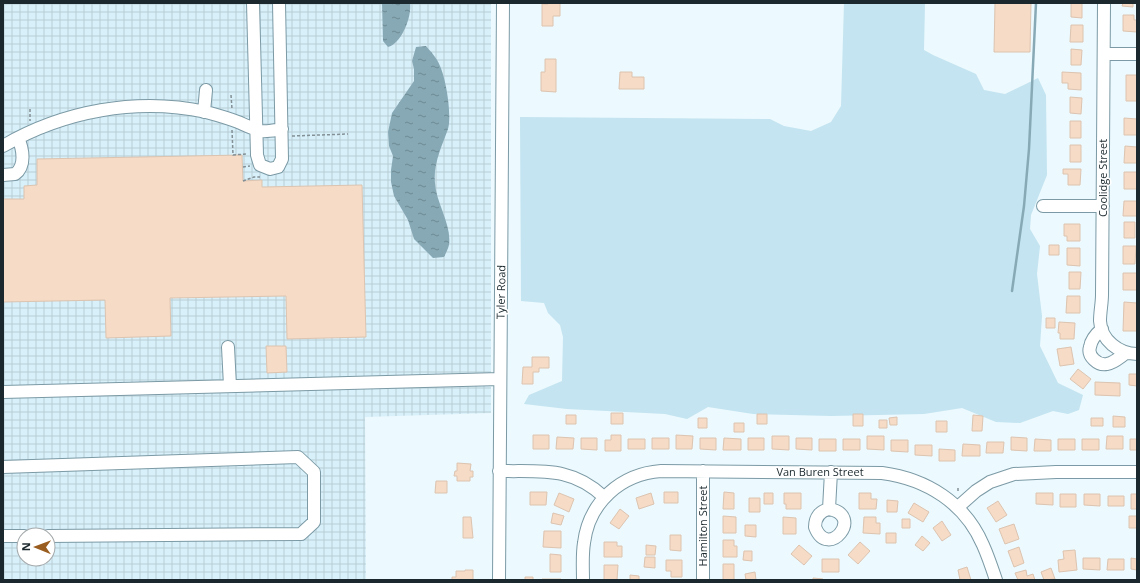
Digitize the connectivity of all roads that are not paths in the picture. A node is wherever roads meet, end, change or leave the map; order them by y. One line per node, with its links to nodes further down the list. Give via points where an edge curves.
1 (253, 3): 9 (street)
2 (279, 3): 10 (street)
3 (503, 3): 19 (street, Tyler Road)
4 (1104, 3): 5 (street, Coolidge Street)
5 (1104, 54): 6 (street); 15 (street, Coolidge Street)
6 (1137, 54)
7 (206, 90): 8 (street)
8 (204, 112): 9 (street, via 232,119); 11 (street, via 156,106 103,110 48,124)
9 (256, 129): 10 (street); 10 (street, via 258,161 262,167 270,170 281,162)
10 (286, 132)
11 (18, 138): 12 (street); 13 (street, via 22,147 21,167 15,174)
12 (3, 146)
13 (3, 175)
14 (1043, 206): 15 (street)
15 (1103, 206): 16 (street, Coolidge Street, via 1100,321)
16 (1102, 329): 18 (street, via 1108,339); 18 (street, via 1096,334 1090,346 1095,361 1110,363)
17 (228, 347): 20 (street)
18 (1126, 351)
19 (500, 379): 20 (street); 23 (street, Tyler Road)
20 (230, 386): 21 (street)
21 (3, 392)
22 (3, 466): 32 (street, via 298,457 314,472 314,522 301,534)
23 (499, 471): 27 (street, via 565,474 586,482); 33 (street, Tyler Road)
24 (703, 471): 25 (street, Van Buren Street); 27 (street, Van Buren Street, via 661,471 644,474 622,483); 35 (street, Hamilton Street)
25 (831, 472): 28 (street, Van Buren Street, via 882,473 904,477 935,489); 29 (street)
26 (1137, 472): 28 (street, via 1014,474 976,490)
27 (604, 497): 34 (street, Van Buren Street, via 587,529)
28 (958, 507): 36 (street, Van Buren Street, via 978,535)
29 (830, 509)
30 (3, 536): 31 (street)
31 (16, 536)
32 (56, 536)
33 (499, 580)
34 (583, 580)
35 (703, 580)
36 (996, 580)

